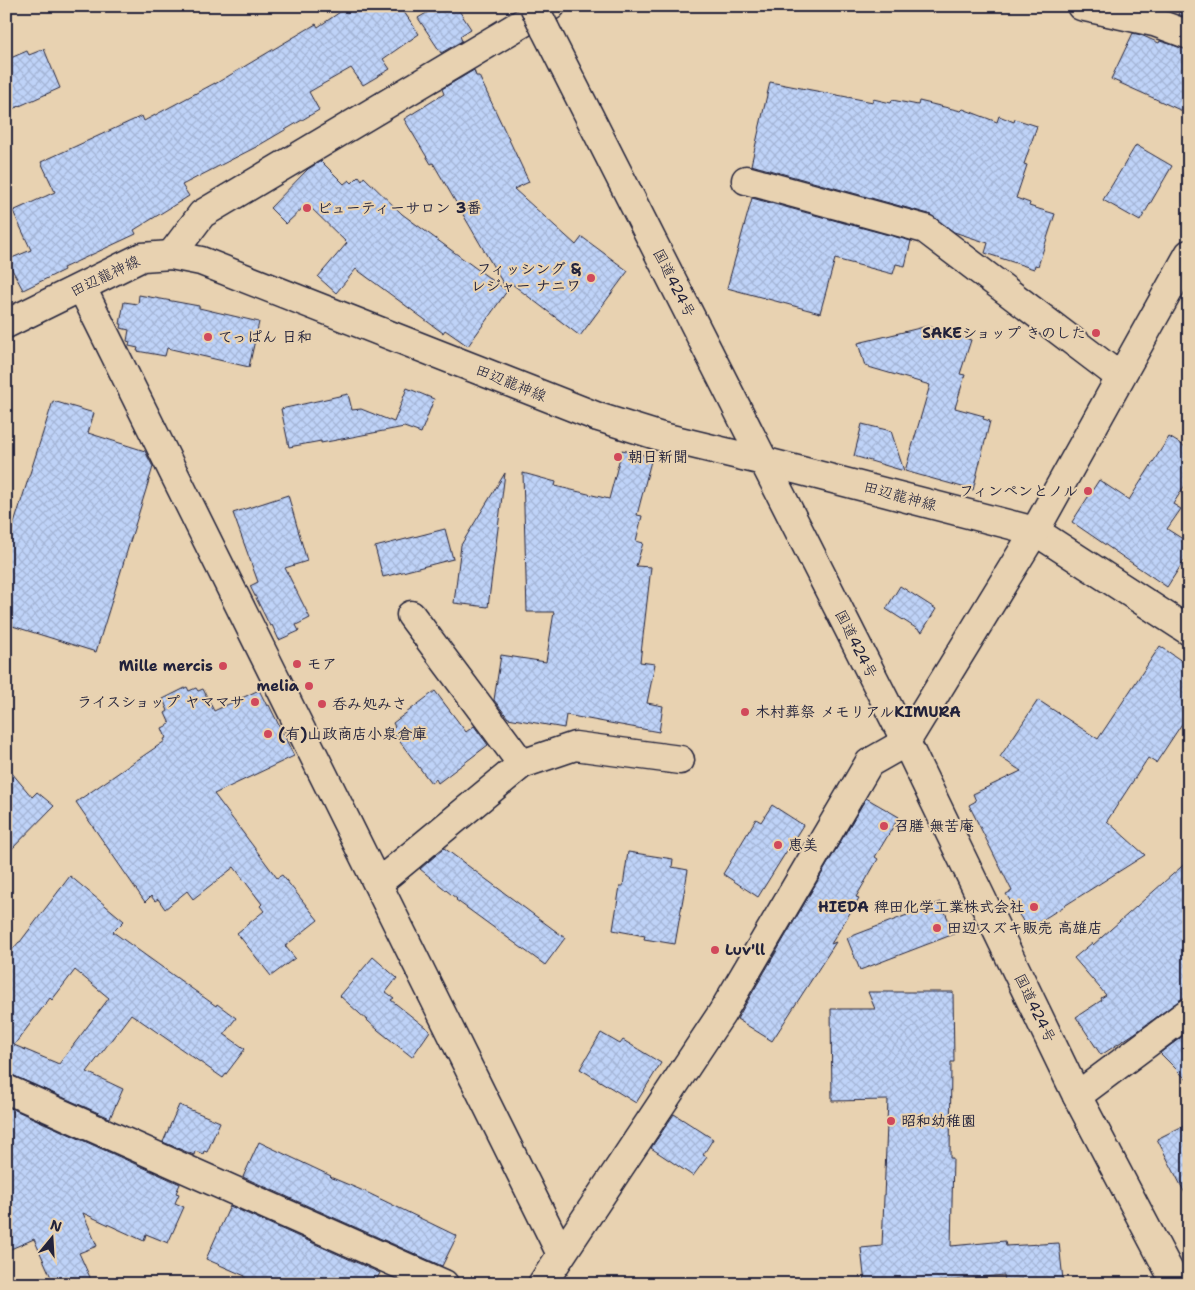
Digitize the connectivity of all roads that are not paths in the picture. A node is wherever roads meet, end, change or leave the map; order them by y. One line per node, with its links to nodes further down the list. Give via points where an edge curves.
1 (1081, 6): 2 (main road)
2 (1155, 11): 4 (main road)
3 (543, 14): 7 (main road, via 202,214); 11 (main road, 国道424号)
4 (1189, 35)
5 (746, 180): 10 (main road, via 925,229)
6 (1189, 254): 10 (main road)
7 (170, 255): 8 (main road, 田辺龍神線, via 142,257); 11 (main road, 田辺龍神線, via 201,261 598,417 659,436)
8 (82, 288): 9 (main road, 田辺龍神線); 18 (main road)
9 (6, 324)
10 (1120, 377): 12 (main road)
11 (763, 461): 12 (main road, 田辺龍神線); 15 (main road, 国道424号)
12 (1035, 531): 14 (main road, 田辺龍神線); 15 (main road)
13 (411, 615): 17 (main road)
14 (1189, 630)
15 (906, 742): 21 (main road, 国道424号); 22 (main road, via 869,763 722,1013)
16 (680, 760): 17 (main road, via 575,746)
17 (522, 764): 18 (main road)
18 (378, 883): 22 (main road)
19 (1189, 1012): 21 (main road)
20 (6, 1089): 23 (main road)
21 (1077, 1096): 25 (main road, 国道424号)
22 (561, 1254): 24 (main road)
23 (444, 1284)
24 (542, 1284)
25 (1176, 1284)

